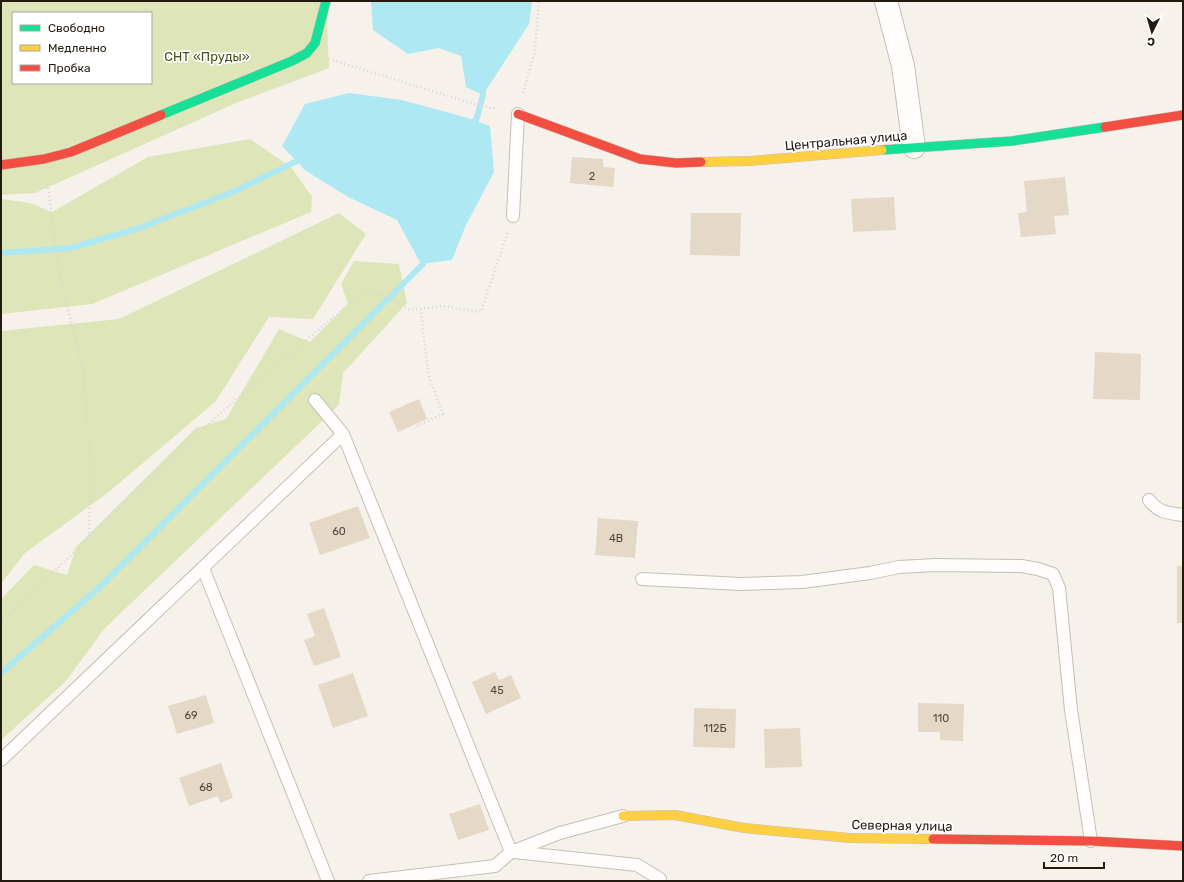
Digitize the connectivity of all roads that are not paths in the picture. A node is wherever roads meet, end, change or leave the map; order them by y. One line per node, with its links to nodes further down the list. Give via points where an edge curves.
1 (326, 1): 6 (street, via 315,43 307,53 292,61 71,152)
2 (886, 1): 5 (street, via 903,66)
3 (518, 114): 5 (street, Центральная улица, via 640,159 676,163 750,161); 7 (lane)
4 (1183, 115): 5 (street, Центральная улица, via 1012,141)
5 (914, 148)
6 (1, 165)
7 (513, 216)
8 (315, 400): 9 (lane)
9 (343, 434): 12 (lane); 18 (lane)
10 (1149, 500): 11 (lane, via 1155,508 1166,513)
11 (1183, 515)
12 (203, 568): 14 (lane); 20 (lane)
13 (642, 579): 16 (lane, via 741,584 802,582 899,567 935,565 1021,566 1053,574 1059,588 1071,710)
14 (1, 760)
15 (623, 816): 16 (street, Северная улица, via 675,815 744,828 850,838); 18 (lane, via 560,833)
16 (1091, 841): 17 (street, Северная улица)
17 (1183, 846)
18 (511, 852): 19 (lane, via 496,866); 22 (lane, via 637,865)
19 (467, 875): 21 (lane)
20 (328, 881)
21 (370, 881)
22 (660, 881)

